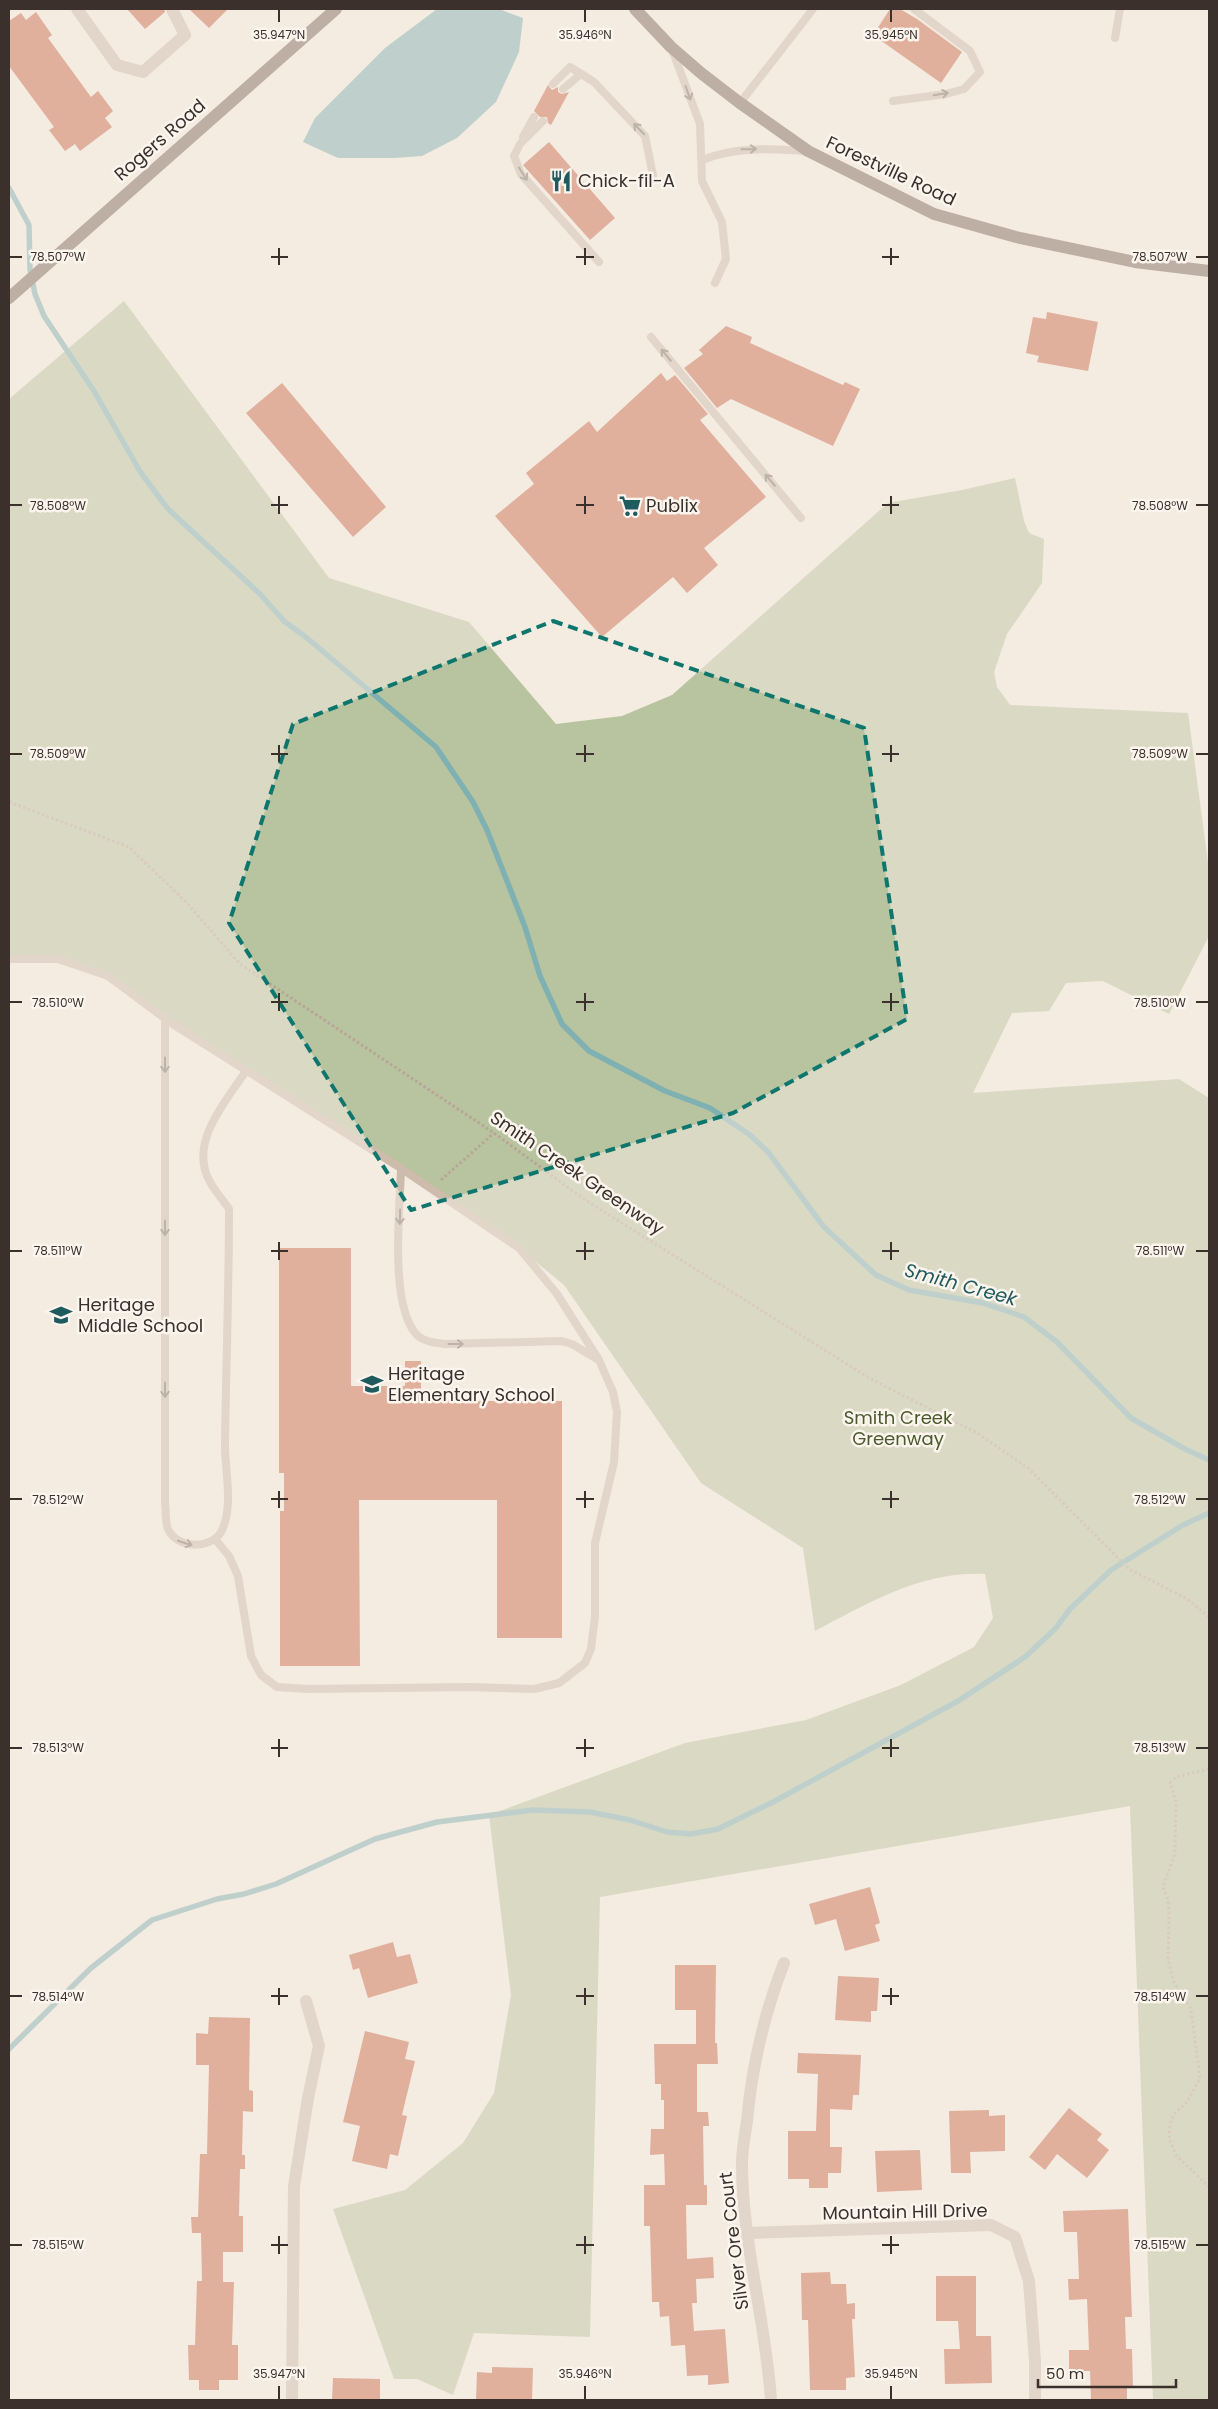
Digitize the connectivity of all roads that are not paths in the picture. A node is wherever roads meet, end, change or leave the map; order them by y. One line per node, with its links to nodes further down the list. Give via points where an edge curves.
1 (77, 9): 2 (street, via 117,65 142,72 185,35)
2 (172, 9)
3 (336, 9): 24 (main road, Rogers Road)
4 (635, 9): 9 (main road, Forestville Road)
5 (813, 9): 14 (lane)
6 (914, 9): 13 (lane, one-way to 6, via 964,89 980,72 970,51)
7 (1120, 9): 8 (lane)
8 (1115, 38)
9 (671, 47): 14 (main road, Forestville Road); 19 (lane, one-way to 19, via 700,124)
10 (581, 74): 11 (lane, via 570,66); 12 (lane); 20 (lane, one-way to 10, via 645,136 594,82)
11 (553, 84)
12 (563, 89)
13 (893, 101)
14 (740, 103): 18 (main road, Forestville Road)
15 (534, 117): 17 (lane)
16 (544, 121): 17 (lane)
17 (520, 144): 21 (lane, one-way to 21, via 514,156 521,174)
18 (808, 151): 19 (lane, one-way to 18, via 746,148); 22 (main road, Forestville Road, via 934,214 1016,237 1116,258)
19 (702, 160): 23 (lane, via 702,181 722,222 726,259)
20 (653, 175)
21 (599, 262)
22 (1209, 271)
23 (715, 283)
24 (9, 298)
25 (651, 338): 26 (lane, one-way to 25)
26 (802, 518)
27 (9, 959): 28 (lane, via 58,958 108,976)
28 (165, 1016): 29 (lane); 32 (lane, one-way to 32, via 165,1477 168,1529 179,1542 195,1546)
29 (246, 1071): 30 (lane); 32 (lane, via 217,1115 202,1158 208,1180 229,1209 225,1447 228,1507 223,1530)
30 (401, 1169): 31 (lane, via 519,1248 557,1294); 31 (lane, one-way to 31, via 401,1302 408,1323 418,1336 446,1344 561,1341)
31 (599, 1360): 32 (lane, via 613,1392 617,1412 614,1462 594,1543 595,1630 592,1649 585,1663 559,1683 534,1689 277,1687 261,1676 251,1656 238,1576 229,1556)
32 (215, 1539)
33 (784, 1962): 35 (street, Silver Ore Court, via 769,2000 751,2082 742,2162)
34 (306, 2001): 36 (street, via 319,2046 294,2186)
35 (748, 2233): 37 (street, Silver Ore Court, via 769,2359); 38 (street, Mountain Hill Drive, via 991,2225 1015,2237 1028,2281)
36 (292, 2400)
37 (772, 2400)
38 (1035, 2400)

